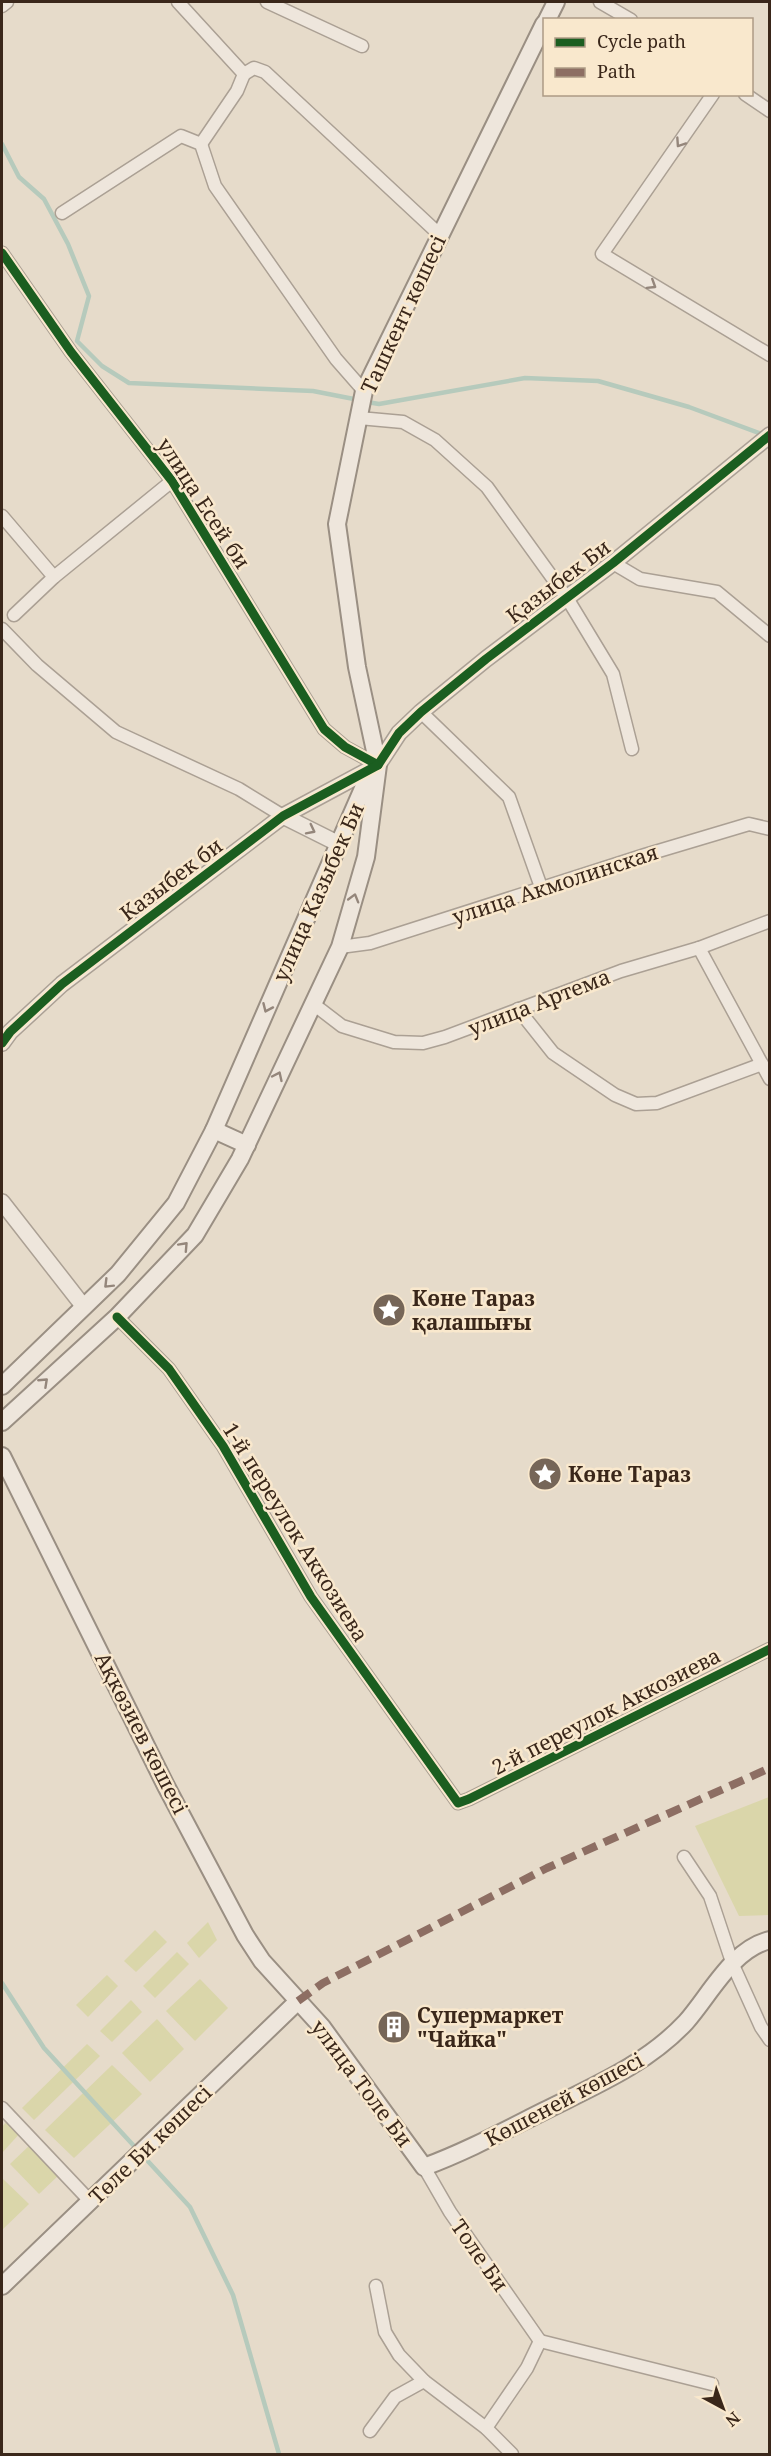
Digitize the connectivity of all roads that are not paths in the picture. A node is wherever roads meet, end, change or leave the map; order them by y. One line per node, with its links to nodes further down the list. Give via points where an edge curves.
1 (7, 2): 6 (street)
2 (179, 2): 11 (street)
3 (267, 2): 10 (street)
4 (556, 2): 7 (main road)
5 (600, 2): 8 (street)
6 (2, 6)
7 (548, 18)
8 (628, 18)
9 (543, 26): 17 (main road, Ташкент көшесі)
10 (362, 46)
11 (244, 74): 15 (street); 17 (street, via 254,68 265,72)
12 (712, 96): 19 (street, one-way to 19, via 602,254)
13 (748, 96): 14 (street)
14 (770, 111)
15 (201, 144): 16 (street, via 182,136); 20 (street, via 214,186 336,359)
16 (62, 213)
17 (440, 235): 20 (main road, Ташкент көшесі)
18 (2, 254): 23 (street, улица Есей би, via 71,352)
19 (770, 355)
20 (364, 391): 21 (main road, Ташкент көшесі)
21 (359, 418): 27 (street, via 403,422 435,440 488,487); 33 (main road, Ташкент көшесі, via 337,524 357,667)
22 (770, 435): 25 (street, Қазыбек Би)
23 (172, 480): 26 (street); 33 (street, улица Есей би, via 324,729 345,747)
24 (2, 516): 26 (street)
25 (613, 562): 27 (street, Қазыбек Би); 30 (street, via 640,579 717,592)
26 (54, 577): 28 (street)
27 (567, 598): 31 (street, Қазыбек Би); 32 (street, via 613,674)
28 (14, 615)
29 (2, 629): 34 (street, via 37,665 116,732 239,789)
30 (770, 636)
31 (421, 712): 33 (street, Қазыбек Би, via 399,733); 37 (street, via 509,797)
32 (632, 749)
33 (378, 765): 34 (street, Казыбек би); 36 (main road, улица Казыбек Би, via 368,777); 39 (main road, улица Казыбек Би, one-way to 33, via 366,857)
34 (284, 816): 36 (street, one-way to 36); 43 (street, Казыбек би)
35 (770, 830): 37 (street, улица Акмолинская, via 749,824)
36 (339, 844): 46 (main road, улица Казыбек Би, one-way to 46)
37 (542, 887): 39 (street, улица Акмолинская, via 370,943)
38 (770, 921): 40 (street, улица Артема)
39 (340, 947): 41 (main road, улица Казыбек Би)
40 (699, 948): 42 (street, улица Артема); 44 (street)
41 (312, 1003): 42 (street, улица Артема, via 342,1026 394,1042 445,1037); 47 (main road, улица Казыбек Би, one-way to 41)
42 (518, 1008): 44 (street, via 553,1053 615,1095 636,1104 657,1103)
43 (4, 1032)
44 (762, 1064): 45 (street)
45 (770, 1079)
46 (214, 1130): 47 (main road); 49 (main road, улица Казыбек Би, one-way to 49, via 176,1203 118,1274)
47 (247, 1145): 50 (main road, улица Казыбек Би, one-way to 47, via 195,1235)
48 (2, 1202): 49 (street)
49 (84, 1308): 51 (main road, улица Казыбек Би)
50 (117, 1317): 52 (main road, улица Казыбек Би, one-way to 50); 55 (street, 1-й переулок Аккозиева, via 169,1370 223,1446 311,1597)
51 (2, 1386)
52 (2, 1422)
53 (2, 1456): 59 (main road, Ақкөзиев көшесі, via 244,1935)
54 (770, 1649): 55 (street, 2-й переулок Аккозиева)
55 (458, 1803)
56 (684, 1857): 58 (street, via 710,1896)
57 (770, 1940): 58 (main road, Көшеней көшесі, via 748,1950)
58 (733, 1965): 60 (street); 62 (main road, Көшеней көшесі, via 686,2022 657,2049 621,2072)
59 (298, 2001): 62 (main road, улица Толе Би, via 322,2027); 63 (main road, Төле Би көшесі)
60 (770, 2040)
61 (2, 2108): 63 (street)
62 (424, 2168): 66 (street, Толе Би)
63 (90, 2201): 64 (main road, Төле Би көшесі)
64 (2, 2286)
65 (376, 2286): 67 (street, via 385,2332 399,2355)
66 (540, 2341): 68 (street); 69 (street, via 527,2368)
67 (424, 2381): 69 (street); 70 (street, via 395,2397)
68 (712, 2384)
69 (486, 2428): 71 (street)
70 (370, 2431)
71 (512, 2454)

